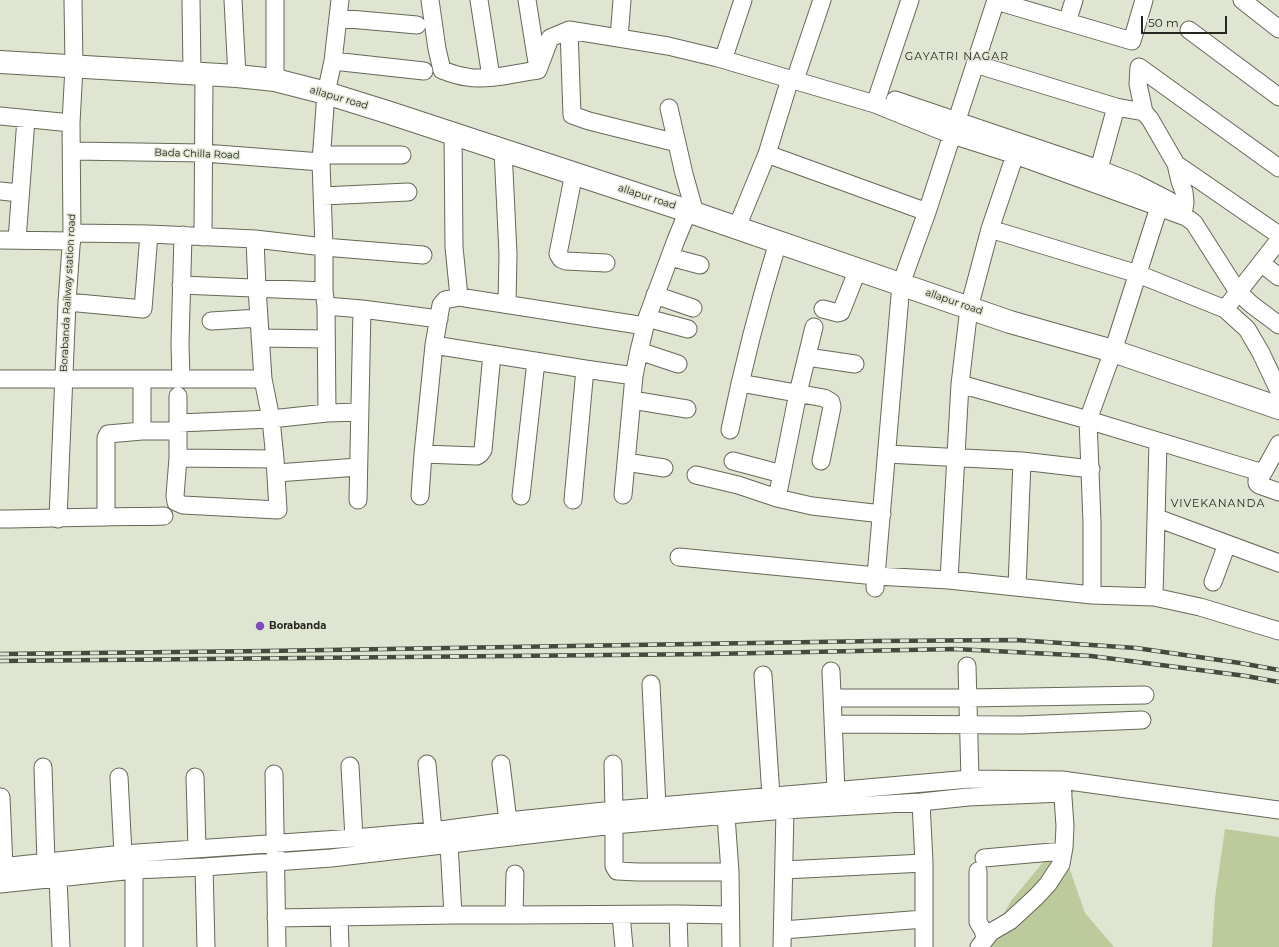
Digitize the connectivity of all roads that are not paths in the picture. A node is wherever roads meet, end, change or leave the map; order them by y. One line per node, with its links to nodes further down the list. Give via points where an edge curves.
1 (73, 0): 28 (street, Borabanda Railway station road)
2 (191, 0): 31 (street)
3 (233, 0): 33 (street)
4 (275, 0): 35 (street)
5 (340, 0): 17 (street)
6 (430, 0): 34 (street, via 442,70 466,77)
7 (479, 0): 34 (street)
8 (527, 0): 29 (street)
9 (622, 0): 23 (street)
10 (743, 0): 24 (street)
11 (822, 0): 32 (street)
12 (910, 0): 37 (street)
13 (1074, 0): 18 (street)
14 (1144, 0): 18 (street, via 1132,41)
15 (1242, 0): 20 (street)
16 (996, 1): 18 (street); 27 (street)
17 (338, 18): 19 (street); 26 (street)
18 (1067, 22)
19 (417, 25)
20 (1279, 29)
21 (569, 30): 23 (street); 29 (street, via 550,38); 47 (street, via 572,115)
22 (1189, 30): 38 (street)
23 (620, 38): 24 (street, via 632,36 684,40); 32 (street, via 668,46)
24 (726, 51): 32 (street)
25 (0, 62): 28 (main road, allapur road)
26 (333, 62): 30 (street); 36 (street)
27 (975, 64): 39 (street); 45 (street)
28 (74, 67): 31 (main road, allapur road); 44 (street, Borabanda Railway station road)
29 (538, 70): 34 (street)
30 (424, 71)
31 (198, 73): 33 (main road, allapur road); 50 (street)
32 (794, 75): 37 (street); 45 (street, via 875,104); 51 (street)
33 (237, 76): 35 (main road, allapur road)
34 (491, 77)
35 (275, 80): 36 (main road, allapur road)
36 (326, 93): 46 (main road, allapur road); 54 (street)
37 (878, 95): 45 (street)
38 (1279, 97)
39 (1116, 107): 41 (street); 57 (street)
40 (669, 108): 47 (street)
41 (1144, 112): 55 (street); 56 (street, via 1138,84 1139,67)
42 (0, 116): 43 (street)
43 (26, 119): 44 (street); 61 (street)
44 (71, 123): 49 (street, Borabanda Railway station road)
45 (954, 128): 52 (street); 57 (street); 65 (street)
46 (453, 133): 48 (main road, allapur road); 92 (street, via 454,247)
47 (678, 143): 64 (street)
48 (503, 150): 58 (main road, allapur road); 95 (street, via 508,254)
49 (72, 151): 50 (street, Bada Chilla Road); 72 (street, Borabanda Railway station road)
50 (204, 153): 54 (street, Bada Chilla Road); 73 (street)
51 (767, 154): 65 (street); 67 (street)
52 (1015, 154): 63 (street); 68 (street)
53 (402, 155): 54 (street, Bada Chilla Road)
54 (322, 159): 62 (street)
55 (1176, 164): 66 (street, via 1184,192); 71 (street)
56 (1279, 168)
57 (1099, 169): 66 (street, via 1171,201)
58 (574, 173): 64 (main road, allapur road); 81 (street, via 558,254 561,260 566,261)
59 (0, 191): 61 (street)
60 (408, 192): 62 (street)
61 (19, 193): 75 (street)
62 (323, 196): 78 (street)
63 (1159, 207): 66 (street); 85 (street)
64 (692, 212): 67 (main road, allapur road); 80 (street, via 676,240)
65 (927, 212): 87 (street)
66 (1186, 218): 90 (street, via 1194,223)
67 (737, 227): 77 (main road, allapur road)
68 (990, 229): 85 (street); 97 (street)
69 (149, 234): 70 (street); 72 (street); 94 (street, via 143,308)
70 (183, 235): 73 (street); 88 (street)
71 (1279, 235)
72 (72, 237): 75 (street); 94 (street, Borabanda Railway station road)
73 (203, 237): 74 (street)
74 (255, 239): 78 (street); 89 (street)
75 (8, 240)
76 (1279, 240): 82 (street)
77 (778, 242): 84 (main road, allapur road); 127 (street, via 761,296)
78 (324, 247): 79 (street); 93 (street)
79 (424, 255)
80 (670, 257): 83 (street); 91 (street)
81 (606, 263)
82 (1261, 263): 86 (street); 90 (street)
83 (700, 265)
84 (858, 269): 87 (main road, allapur road); 99 (street, via 841,312)
85 (1138, 274): 100 (street); 112 (street)
86 (1279, 277)
87 (901, 284): 97 (main road, allapur road); 145 (street)
88 (181, 285): 89 (street); 125 (street)
89 (257, 288): 93 (street); 101 (street)
90 (1238, 292): 100 (street); 105 (street)
91 (655, 295): 96 (street); 104 (street)
92 (459, 297): 95 (street); 102 (street, via 445,300 441,305)
93 (325, 299): 98 (street); 109 (street)
94 (67, 302): 123 (street, Borabanda Railway station road)
95 (507, 304): 104 (street)
96 (693, 308)
97 (969, 308): 112 (main road, allapur road); 128 (street)
98 (362, 309): 102 (street); 135 (street)
99 (823, 309)
100 (1225, 309): 113 (street, via 1247,329)
101 (259, 318): 103 (street); 108 (street)
102 (439, 319): 110 (street)
103 (211, 321)
104 (646, 322): 107 (street); 111 (street)
105 (1279, 325)
106 (814, 327): 115 (street)
107 (688, 329)
108 (260, 338): 109 (street); 126 (street)
109 (326, 339): 136 (street)
110 (434, 345): 114 (street); 144 (street)
111 (638, 351): 117 (street); 121 (street)
112 (1113, 351): 133 (main road, allapur road); 138 (street)
113 (1261, 353): 119 (street); 129 (street)
114 (492, 354): 116 (street); 144 (street, via 483,450 477,456)
115 (807, 356): 118 (street); 130 (street)
116 (536, 361): 120 (street); 162 (street)
117 (678, 364)
118 (855, 364)
119 (1279, 367)
120 (585, 369): 121 (street); 165 (street)
121 (634, 376): 132 (street)
122 (0, 379): 123 (street)
123 (63, 379): 124 (street); 171 (street, Borabanda Railway station road)
124 (142, 379): 125 (street); 141 (street)
125 (181, 379): 126 (street)
126 (263, 379): 137 (street)
127 (740, 383): 130 (street); 140 (street)
128 (960, 384): 138 (street); 146 (street)
129 (1279, 391)
130 (798, 393): 149 (street, via 824,398 831,402); 156 (street)
131 (178, 396): 139 (street)
132 (632, 400): 134 (street); 151 (street)
133 (1279, 408)
134 (687, 409)
135 (360, 412): 136 (street); 153 (street)
136 (327, 413): 137 (street)
137 (271, 419): 139 (street); 152 (street)
138 (1088, 420): 142 (street); 155 (street)
139 (178, 427): 141 (street); 147 (street)
140 (730, 430)
141 (142, 431): 168 (street, via 112,433 106,438)
142 (1158, 441): 157 (street); 169 (street)
143 (1279, 444): 157 (street)
144 (423, 454): 161 (street)
145 (887, 454): 146 (street); 166 (street)
146 (955, 457): 150 (street); 175 (street)
147 (178, 458): 152 (street); 152 (street, via 175,496 176,502 183,505 278,510)
148 (733, 461): 156 (street)
149 (821, 461)
150 (1022, 461): 155 (street); 178 (street)
151 (626, 462): 154 (street); 160 (street)
152 (276, 466): 153 (street)
153 (358, 467): 164 (street)
154 (664, 468)
155 (1091, 469): 179 (street)
156 (782, 474): 163 (street)
157 (1263, 474): 159 (street, via 1257,483)
158 (696, 475): 163 (street)
159 (1279, 492)
160 (623, 495)
161 (420, 496)
162 (521, 496)
163 (777, 498): 166 (street, via 812,506)
164 (358, 500)
165 (572, 500)
166 (882, 514): 176 (street)
167 (164, 516): 168 (street)
168 (106, 517): 171 (street)
169 (1157, 518): 172 (street); 180 (street)
170 (0, 519): 171 (street)
171 (58, 519)
172 (1227, 544): 174 (street); 177 (street)
173 (679, 557): 176 (street)
174 (1279, 563)
175 (949, 580): 176 (street); 178 (street)
176 (876, 582)
177 (1213, 582)
178 (1017, 587): 179 (street)
179 (1092, 595): 180 (street)
180 (1154, 597): 181 (street, via 1200,607)
181 (1279, 631)
182 (967, 666): 188 (street)
183 (831, 671): 187 (street)
184 (763, 675): 203 (street)
185 (651, 684): 206 (street)
186 (1145, 695): 188 (street)
187 (832, 698): 188 (street); 190 (street)
188 (967, 698): 191 (street)
189 (1142, 720): 191 (street, via 1021,725)
190 (833, 724): 191 (street); 202 (street)
191 (968, 724): 200 (street)
192 (427, 764): 212 (street)
193 (501, 764): 211 (street)
194 (613, 764): 210 (street)
195 (350, 766): 213 (street)
196 (43, 767): 220 (street)
197 (274, 774): 214 (street)
198 (119, 776): 218 (street)
199 (195, 777): 216 (street)
200 (970, 779): 201 (street); 202 (street)
201 (1062, 786): 205 (street); 208 (street); 217 (street, via 1065,826)
202 (836, 791): 203 (street)
203 (771, 796): 206 (street)
204 (0, 797): 222 (street)
205 (922, 802): 207 (street); 221 (street)
206 (657, 807): 210 (street)
207 (785, 810): 209 (street); 225 (street)
208 (1279, 810)
209 (726, 816): 210 (street); 226 (street)
210 (614, 818): 211 (street); 215 (street); 226 (street, via 614,866 617,871)
211 (508, 821): 212 (street)
212 (433, 831): 213 (street)
213 (354, 838): 214 (street)
214 (275, 844): 216 (street); 219 (street)
215 (449, 844): 219 (street); 231 (street)
216 (197, 848): 218 (street)
217 (1063, 852): 239 (street, via 1061,864 1048,884 1010,921 991,932); 239 (street, via 981,864 978,922 983,930)
218 (123, 854): 220 (street)
219 (275, 862): 223 (street); 236 (street)
220 (46, 863): 222 (street)
221 (924, 863): 225 (street); 237 (street)
222 (2, 867)
223 (204, 867): 224 (street); 242 (street)
224 (134, 870): 228 (street); 241 (street)
225 (784, 870): 238 (street)
226 (730, 872): 233 (street)
227 (515, 874): 234 (street)
228 (58, 878): 229 (street); 240 (street)
229 (0, 884)
230 (678, 914): 232 (street); 233 (street); 246 (street)
231 (453, 915): 234 (street); 235 (street)
232 (622, 915): 234 (street); 245 (street)
233 (730, 915): 247 (street)
234 (514, 916)
235 (339, 917): 236 (street); 244 (street)
236 (276, 918): 243 (street)
237 (924, 919): 238 (street); 249 (street)
238 (783, 930): 248 (street)
239 (982, 942)
240 (61, 947)
241 (134, 947)
242 (206, 947)
243 (277, 947)
244 (340, 947)
245 (624, 947)
246 (679, 947)
247 (731, 947)
248 (782, 947)
249 (924, 947)

